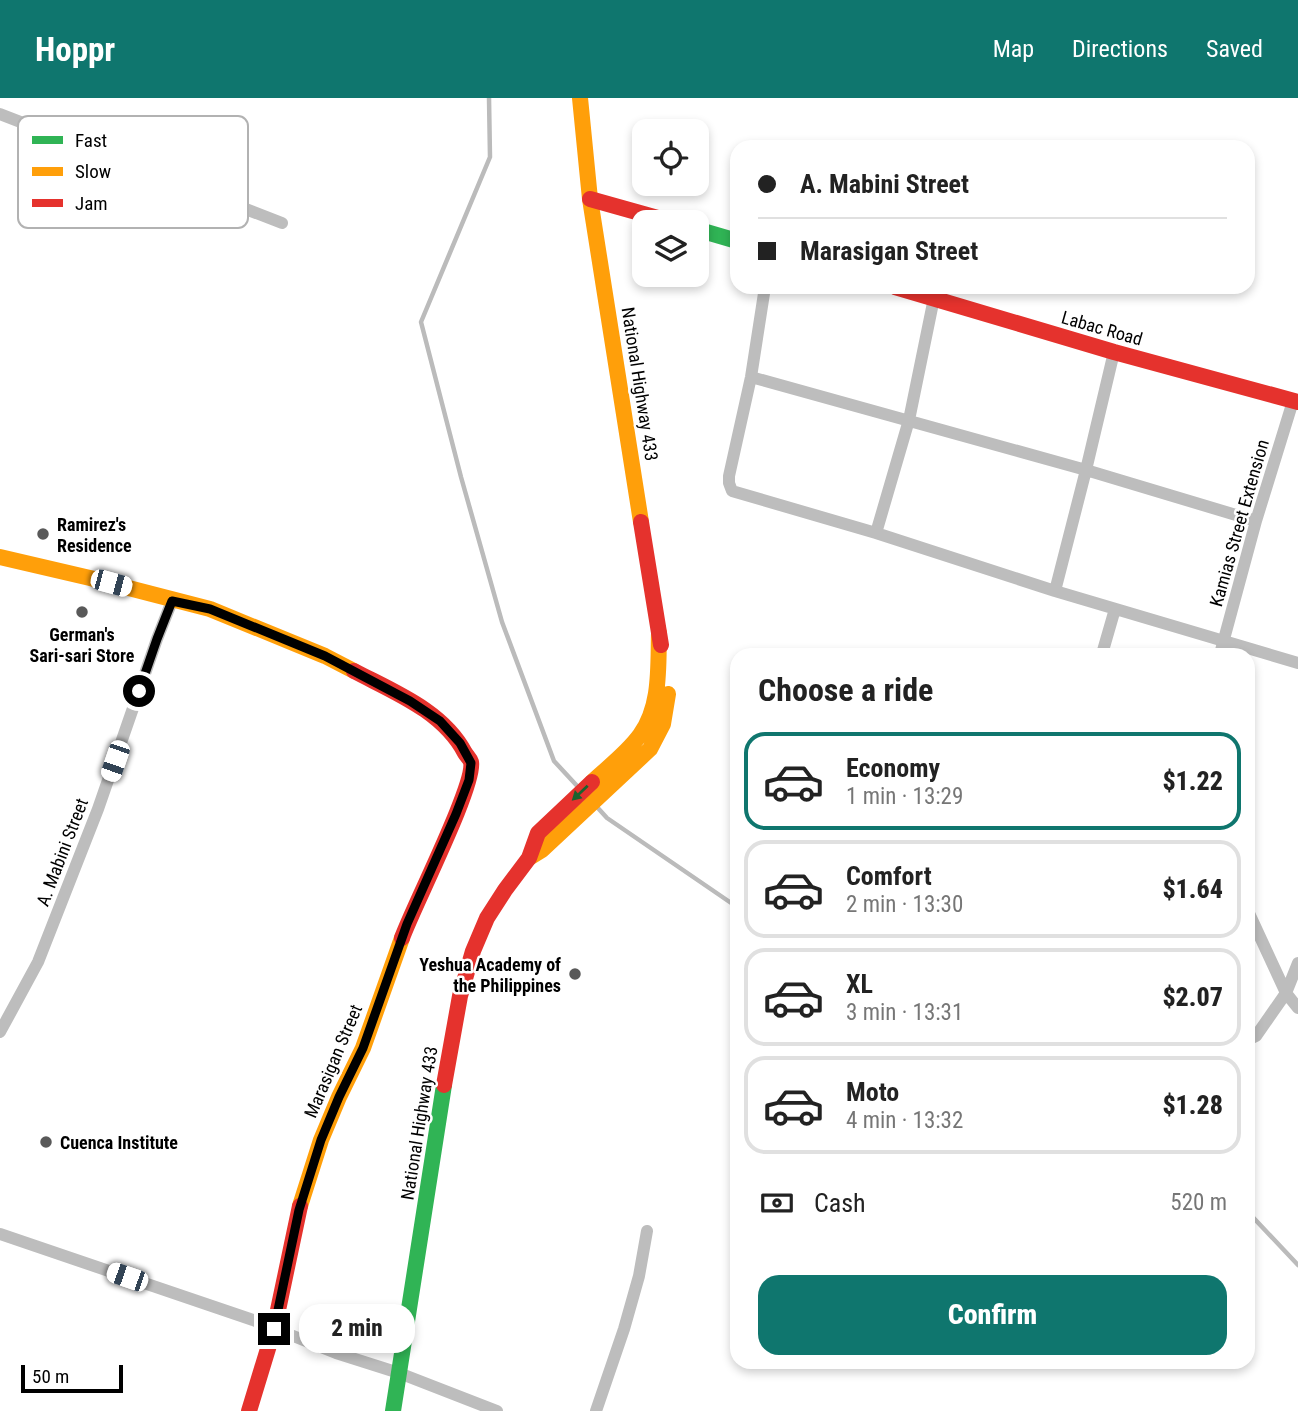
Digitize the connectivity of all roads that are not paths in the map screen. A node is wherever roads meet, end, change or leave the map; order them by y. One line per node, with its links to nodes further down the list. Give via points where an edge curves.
1 (580, 98): 4 (street, National Highway 433)
2 (0, 114): 3 (street)
3 (18, 121)
4 (590, 199): 6 (street); 37 (street, National Highway 433, via 659,634 656,694 629,759 544,837 487,918 472,951 460,996)
5 (248, 210): 7 (street)
6 (632, 211)
7 (282, 223)
8 (709, 233): 9 (street)
9 (730, 239)
10 (764, 294): 14 (street)
11 (920, 294): 12 (street, Labac Road)
12 (934, 298): 13 (street, Labac Road); 16 (street)
13 (1114, 352): 15 (street, Labac Road); 17 (street)
14 (751, 377): 16 (street); 19 (street, via 729,477 733,491)
15 (1295, 402): 18 (street, Kamias Street Extension)
16 (909, 420): 17 (street); 19 (street)
17 (1086, 470): 18 (street); 21 (street)
18 (1256, 521): 25 (street, Kamias Street Extension)
19 (876, 533): 21 (street)
20 (0, 557): 22 (street)
21 (1055, 591): 23 (street)
22 (172, 601): 32 (street, A. Mabini Street, via 38,962); 36 (street, Marasigan Street, via 210,609 325,656 410,701 440,721 471,763 469,780 407,924 363,1048 321,1140 299,1210)
23 (1115, 610): 24 (street); 25 (street)
24 (1104, 648)
25 (1221, 648)
26 (1255, 655): 27 (street)
27 (1298, 663)
28 (1255, 926): 30 (street)
29 (1298, 963): 30 (street)
30 (1286, 993): 31 (street); 33 (street)
31 (1298, 1008)
32 (0, 1032)
33 (1255, 1036)
34 (647, 1231): 41 (street, via 624,1329)
35 (0, 1234): 36 (street)
36 (274, 1329): 37 (street); 38 (street, Marasigan Street)
37 (399, 1373): 39 (street, National Highway 433); 40 (street)
38 (248, 1411)
39 (393, 1411)
40 (497, 1411)
41 (596, 1411)

